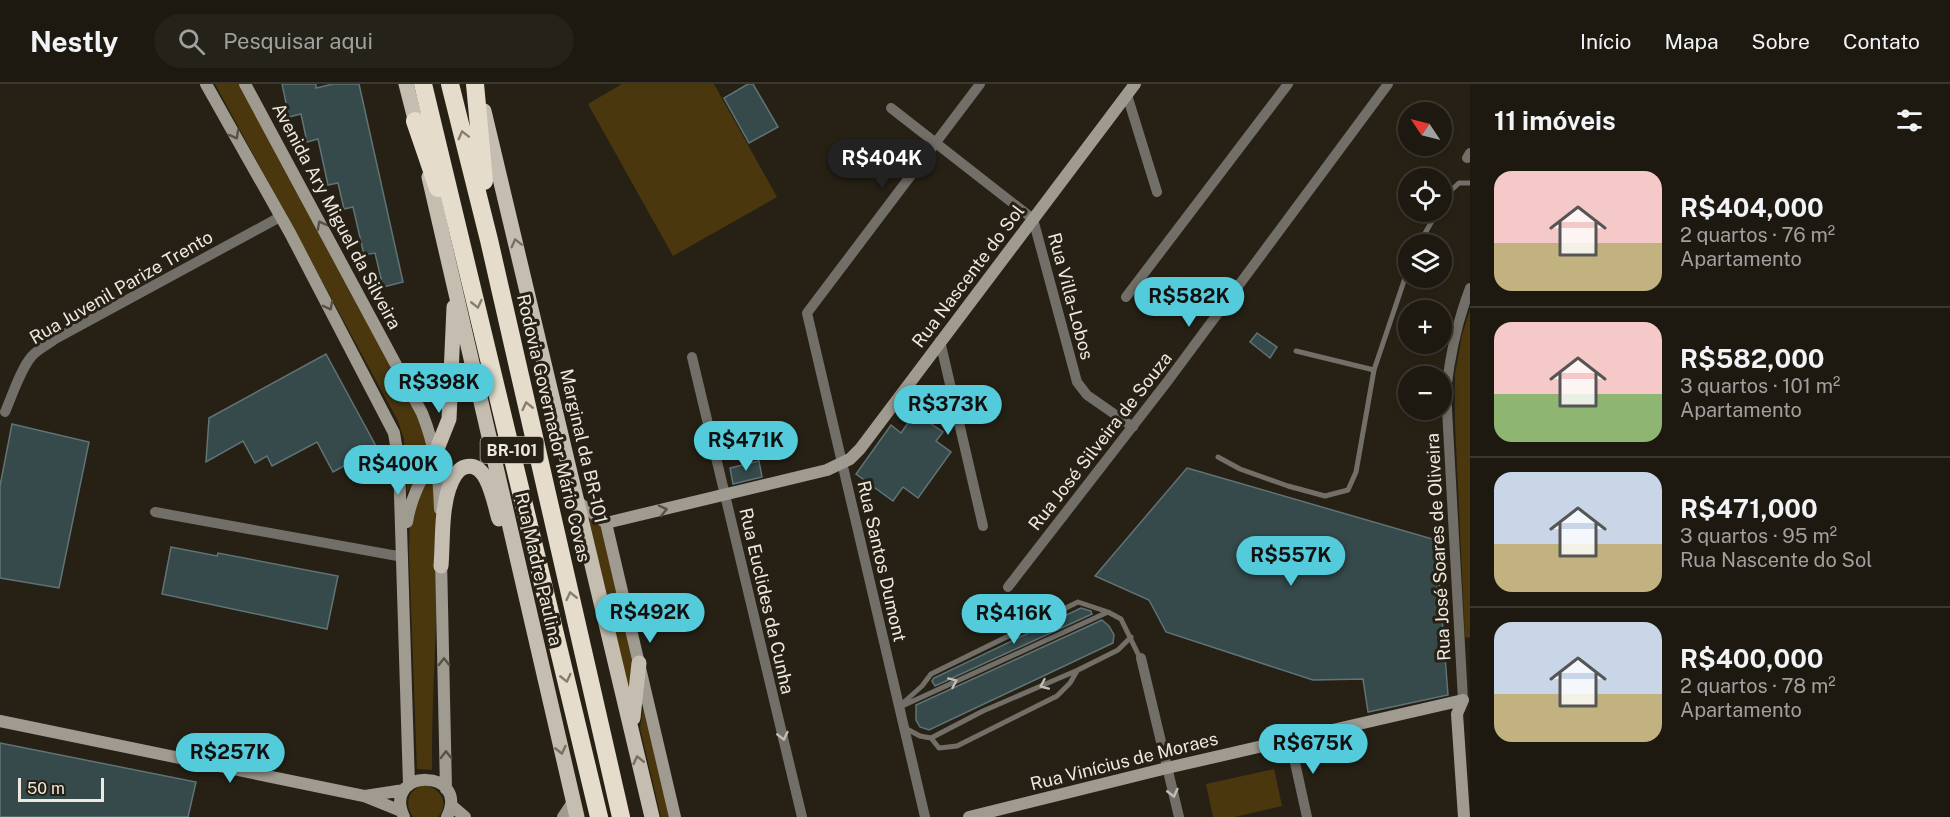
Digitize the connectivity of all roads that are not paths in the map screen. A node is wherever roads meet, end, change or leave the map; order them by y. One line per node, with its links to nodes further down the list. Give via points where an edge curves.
1 (206, 84): 18 (street, one-way to 18)
2 (245, 84): 31 (street, Avenida Ary Miguel da Silveira, one-way to 2)
3 (406, 84): 13 (main road, Rua Madre Paulina)
4 (423, 84): 21 (highway, BR-101)
5 (450, 84): 20 (highway, Rodovia Governador Mário Covas / BR-101, one-way to 5)
6 (476, 84): 20 (highway); 38 (main road, Marginal da BR-101, one-way to 6)
7 (980, 84): 14 (street)
8 (1136, 84): 11 (street, Rua Nascente do Sol)
9 (1288, 84): 25 (street)
10 (1388, 84): 33 (street, Rua José Silveira de Souza)
11 (1127, 95): 17 (street); 19 (street, Rua Nascente do Sol)
12 (891, 108): 14 (street, Rua Villa-Lobos)
13 (415, 121): 21 (highway); 22 (main road, Rua Madre Paulina)
14 (936, 142): 19 (street, Rua Villa-Lobos); 36 (street, Rua Santos Dumont, via 807,313)
15 (1470, 183): 16 (lane, via 1459,183)
16 (1452, 189)
17 (1157, 192)
18 (280, 217): 32 (street, Rua Juvenil Parize Trento, via 55,339 30,358); 42 (street, one-way to 42, via 394,433)
19 (1033, 219): 26 (street, Rua Nascente do Sol); 33 (street, Rua Villa-Lobos, via 1077,382 1087,395)
20 (489, 240): 70 (highway, Rodovia Governador Mário Covas / BR-101, one-way to 20)
21 (468, 267): 69 (highway, BR-101, one-way to 69)
22 (454, 283): 29 (main road); 44 (main road, Rua Madre Paulina)
23 (1402, 288): 30 (lane)
24 (1470, 288): 48 (street, Rua José Soares de Oliveira, via 1459,317 1446,391)
25 (1126, 297)
26 (940, 341): 36 (street, Rua Nascente do Sol, via 860,449); 41 (street)
27 (1296, 351): 30 (lane)
28 (692, 357): 37 (street, Rua Euclides da Cunha)
29 (453, 363): 31 (street, via 447,377 435,387); 34 (main road, via 449,419)
30 (1374, 370): 35 (lane, via 1356,472 1348,490 1325,496 1240,469)
31 (410, 387): 34 (street, Avenida Ary Miguel da Silveira)
32 (5, 412)
33 (1132, 427): 45 (street, Rua José Silveira de Souza)
34 (435, 454): 42 (street, via 409,508); 43 (street, Avenida Ary Miguel da Silveira)
35 (1218, 457)
36 (843, 464): 37 (street, Rua Nascente do Sol); 53 (street, Rua Santos Dumont)
37 (725, 495): 40 (street, Rua Nascente do Sol, one-way to 37); 73 (street, Rua Euclides da Cunha, one-way to 73)
38 (578, 502): 40 (street); 56 (main road, Marginal da BR-101)
39 (155, 512): 42 (street)
40 (606, 523): 50 (street)
41 (983, 526)
42 (403, 554): 61 (street)
43 (441, 567): 44 (main road, via 449,487 455,474 469,465 478,467 487,480 512,560); 62 (street, Avenida Ary Miguel da Silveira, one-way to 43)
44 (520, 572): 64 (main road, Rua Madre Paulina, one-way to 64)
45 (1008, 587)
46 (1108, 612): 47 (lane, via 1121,620); 53 (lane, one-way to 46); 53 (lane, via 1078,602 931,674)
47 (1131, 637): 49 (lane); 51 (lane, via 1118,650)
48 (1465, 642): 52 (street, Rua José Soares de Oliveira)
49 (1140, 658): 59 (street)
50 (639, 663): 56 (main road); 72 (street)
51 (1078, 670): 57 (lane, one-way to 57); 57 (lane, via 1057,696 957,746 939,748)
52 (1466, 705): 58 (street, Rua Vinícius de Moraes); 60 (street, via 1457,714)
53 (900, 707): 55 (street, Rua Santos Dumont)
54 (0, 721): 63 (street)
55 (905, 728): 57 (lane); 74 (street, Rua Santos Dumont)
56 (631, 729): 71 (main road, Marginal da BR-101, one-way to 56)
57 (931, 738)
58 (1290, 740): 59 (street, Rua Vinícius de Moraes); 77 (street)
59 (1167, 768): 75 (street, Rua Vinícius de Moraes); 76 (street, one-way to 76)
60 (1465, 770): 78 (street)
61 (407, 788): 62 (street, via 424,778 433,779); 63 (street); 66 (street, via 401,797)
62 (446, 789): 65 (street, Avenida Ary Miguel da Silveira, via 451,800)
63 (364, 796): 66 (street)
64 (575, 810): 68 (street)
65 (449, 811): 67 (street)
66 (403, 814)
67 (465, 817)
68 (563, 817)
69 (599, 817)
70 (621, 817)
71 (652, 817)
72 (675, 817)
73 (802, 817)
74 (926, 817)
75 (969, 817)
76 (1179, 817)
77 (1307, 817)
78 (1464, 817)

